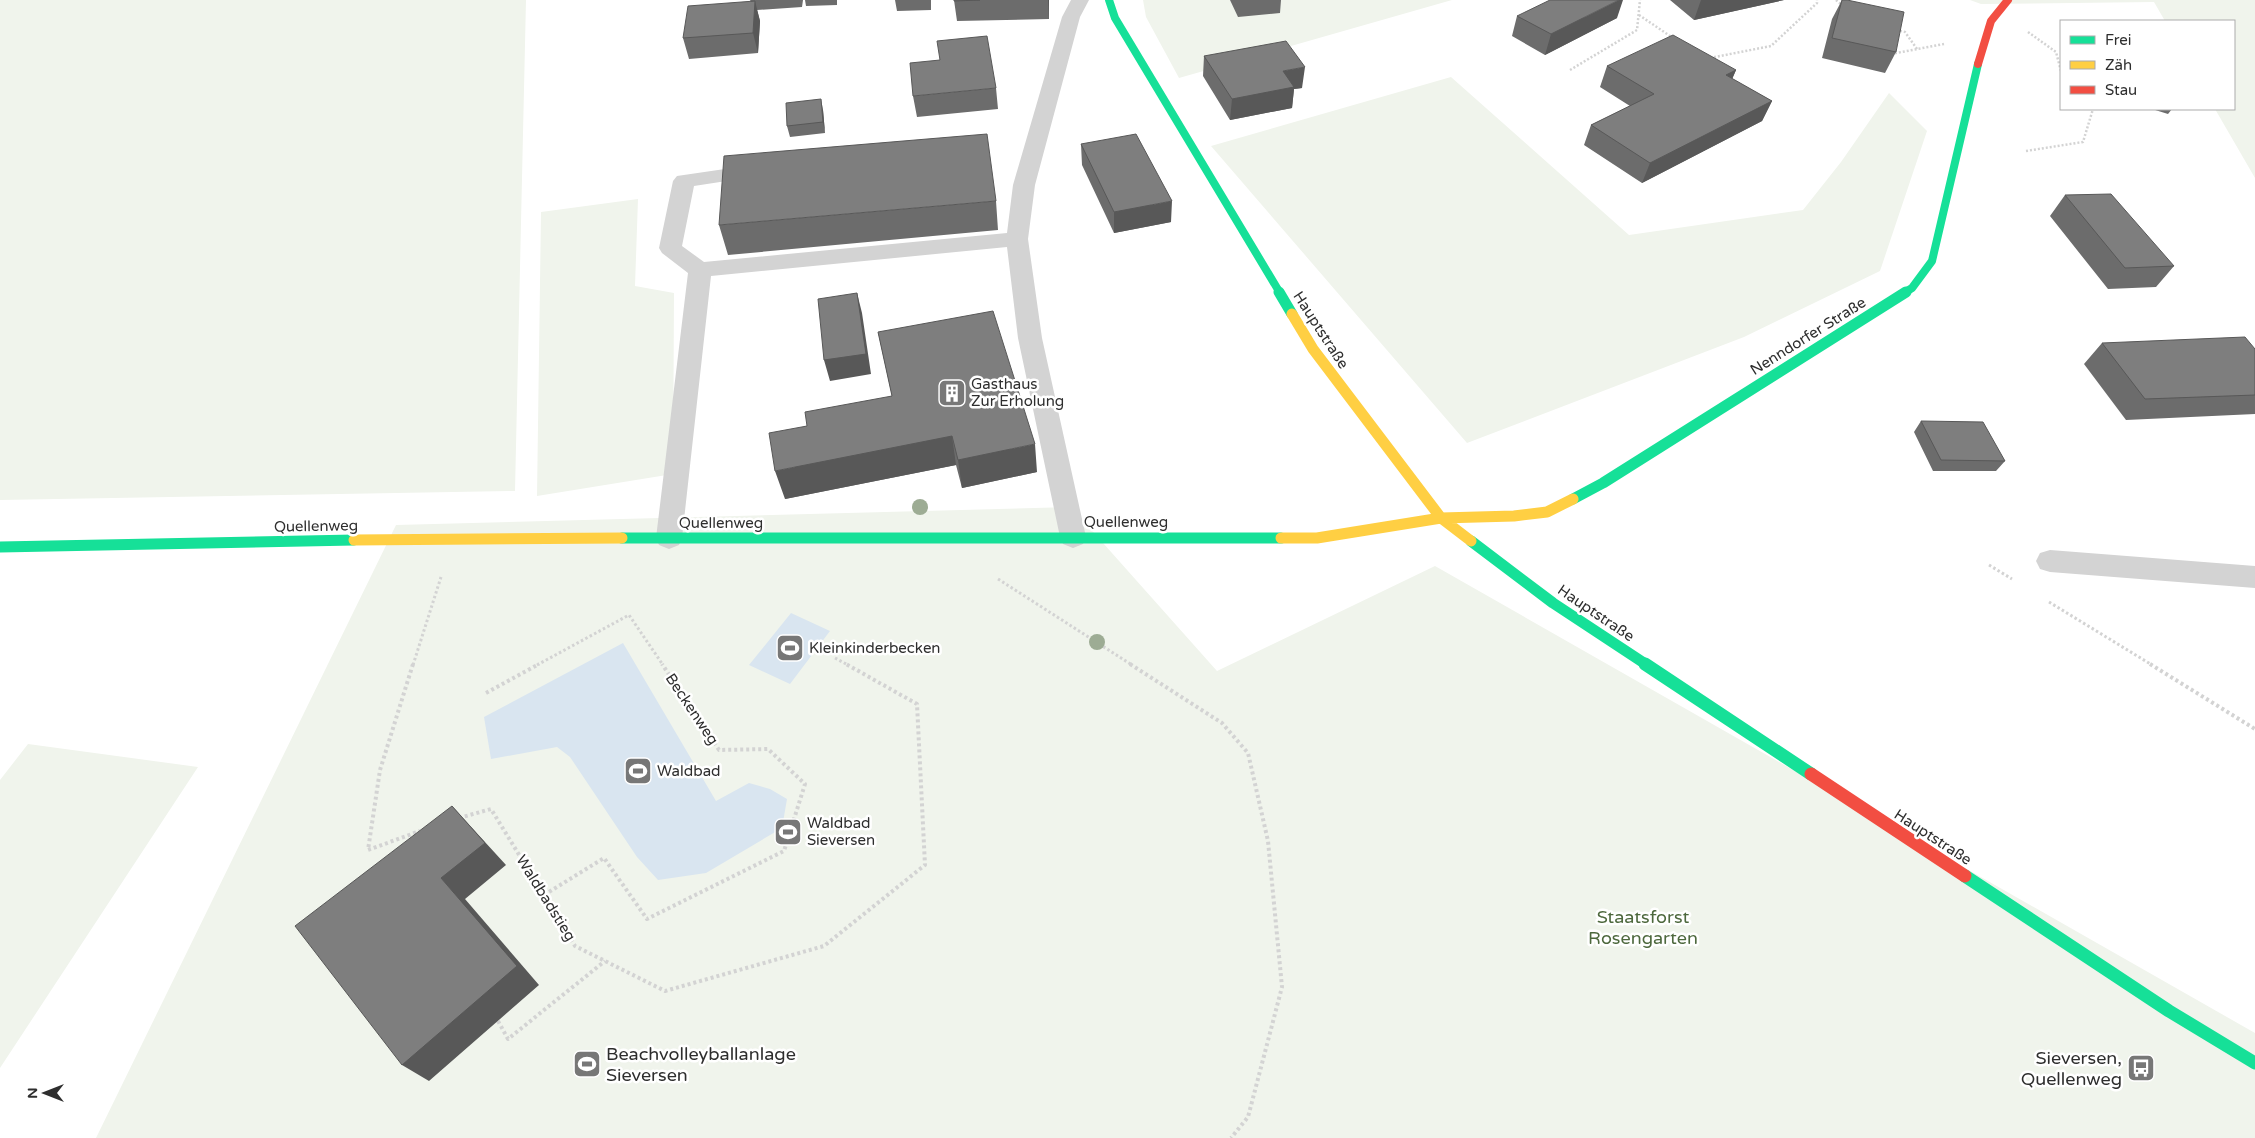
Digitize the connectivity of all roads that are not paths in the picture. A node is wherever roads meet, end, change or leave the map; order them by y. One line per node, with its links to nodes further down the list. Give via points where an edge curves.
1 (1080, 0): 5 (lane, via 1071,17 1024,185)
2 (1109, 0): 7 (street, Hauptstraße, via 1115,18 1313,349)
3 (2008, 0): 7 (street, Nenndorfer Straße, via 1991,20 1982,46 1932,261 1912,288 1603,483 1547,512)
4 (776, 167): 6 (lane, via 684,181 670,248)
5 (1018, 239): 6 (lane); 8 (lane, via 1030,338)
6 (700, 270): 9 (lane)
7 (1441, 518): 8 (street, Quellenweg, via 1316,538); 13 (street, Hauptstraße, via 1553,603 2170,1011)
8 (1073, 537): 9 (street, Quellenweg)
9 (669, 538): 10 (street, Quellenweg, via 454,538)
10 (0, 547)
11 (2050, 561): 12 (lane)
12 (2255, 577)
13 (2255, 1063)

